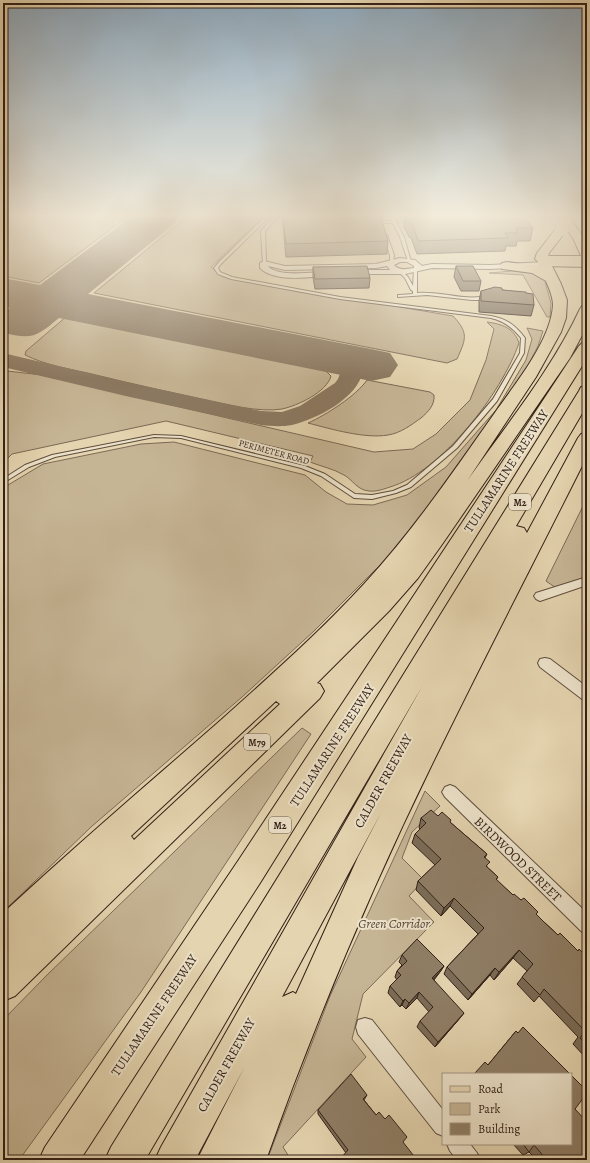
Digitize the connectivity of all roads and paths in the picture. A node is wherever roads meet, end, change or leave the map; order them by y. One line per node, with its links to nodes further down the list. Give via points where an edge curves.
1 (217, 269): 19 (lane, PERIMETER ROAD, via 219,273 231,278 340,298 491,317 509,323 520,332 523,338 522,352 495,400 455,447 409,486 394,492 372,497 354,496 323,475 303,467 181,437 166,436 154,436 54,456 27,466)
2 (265, 269): 7 (street, via 282,274)
3 (394, 269): 7 (street)
4 (535, 269): 8 (highway)
5 (547, 269): 8 (highway)
6 (416, 270): 7 (street); 9 (lane)
7 (400, 272): 9 (lane, via 407,278)
8 (551, 278): 18 (highway, via 561,304 556,327 517,393)
9 (414, 293): 10 (lane); 11 (lane, via 458,299)
10 (399, 296)
11 (491, 296)
12 (587, 309): 13 (highway)
13 (581, 341): 18 (highway, via 524,400); 20 (highway, TULLAMARINE FREEWAY / M2); 30 (highway, via 564,354 410,572 367,619)
14 (587, 391): 36 (highway, M2)
15 (587, 399): 37 (highway, CALDER FREEWAY, via 472,620)
16 (587, 438): 21 (highway)
17 (587, 450): 21 (highway)
18 (457, 480): 29 (highway, via 426,525 344,619 273,689)
19 (3, 481)
20 (496, 486): 31 (highway, M79, via 383,622); 35 (highway, TULLAMARINE FREEWAY / M2, via 266,846)
21 (545, 518): 27 (highway, via 431,739)
22 (587, 581): 23 (street)
23 (540, 596)
24 (545, 663): 25 (street)
25 (587, 695)
26 (450, 792): 28 (street, BIRDWOOD STREET)
27 (369, 867): 38 (highway, via 272,1047); 39 (highway, via 281,1068)
28 (587, 925)
29 (3, 935)
30 (3, 958)
31 (3, 984)
32 (365, 1027): 33 (street)
33 (442, 1125)
34 (458, 1145): 40 (street)
35 (58, 1160)
36 (124, 1160)
37 (174, 1160)
38 (216, 1160)
39 (247, 1160)
40 (470, 1160)

